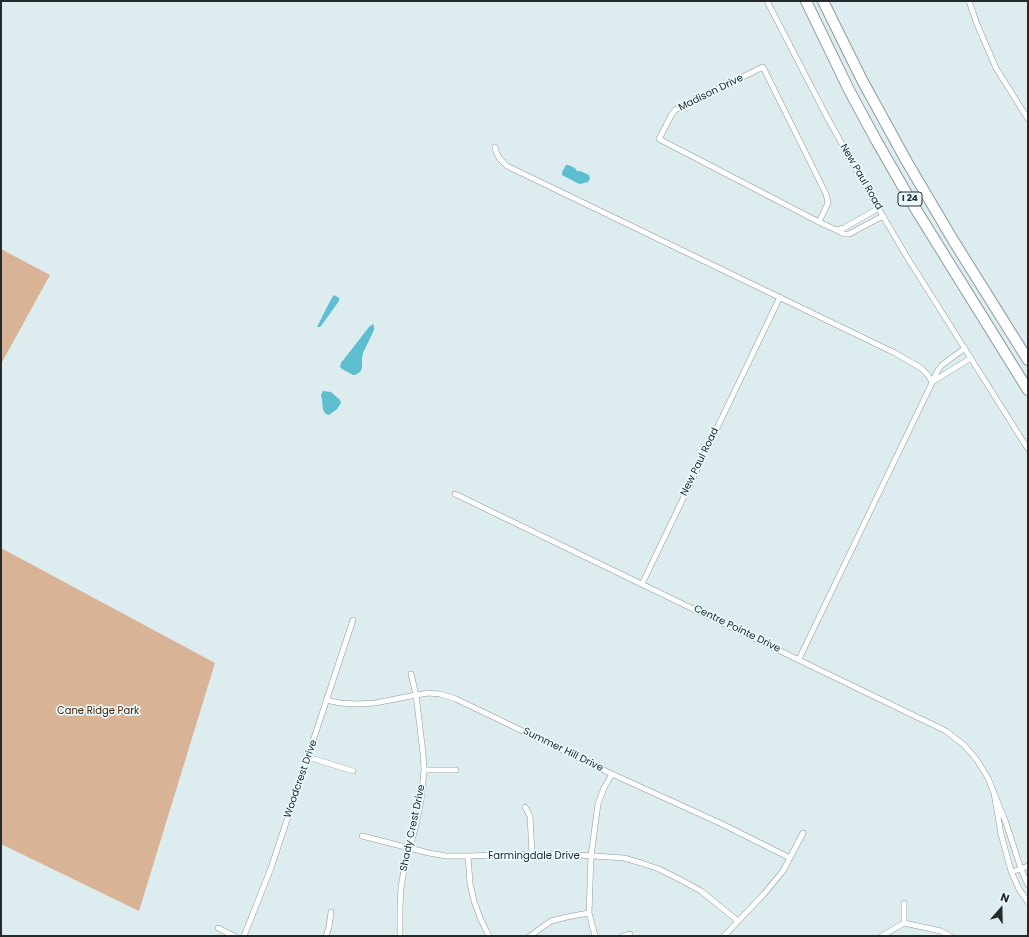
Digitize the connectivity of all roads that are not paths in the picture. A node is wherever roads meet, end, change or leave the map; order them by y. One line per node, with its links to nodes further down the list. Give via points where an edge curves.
1 (767, 1): 7 (street, New Paul Road, via 830,123)
2 (806, 1): 18 (highway, I 24, via 876,140)
3 (823, 1): 16 (highway, I 24, via 907,162)
4 (969, 1): 5 (street, via 996,68)
5 (1028, 119)
6 (494, 147): 13 (street, via 507,166)
7 (879, 208): 8 (street, New Paul Road); 9 (street)
8 (883, 216): 11 (street, Madison Drive); 14 (street, New Paul Road)
9 (860, 219): 11 (street); 12 (street)
10 (819, 222): 10 (street, Madison Drive, via 659,139 674,111 763,68 826,194 828,203); 12 (street, Madison Drive)
11 (864, 226): 12 (street, Madison Drive, via 847,234)
12 (836, 230)
13 (780, 297): 17 (street, via 895,353 924,370); 21 (street, New Paul Road)
14 (965, 348): 15 (street, New Paul Road); 17 (street, via 942,365)
15 (971, 358): 17 (street); 19 (street, New Paul Road)
16 (1028, 358)
17 (932, 382): 23 (street)
18 (1028, 390)
19 (1028, 449)
20 (455, 494): 21 (street, Centre Pointe Drive)
21 (642, 584): 23 (street, Centre Pointe Drive)
22 (353, 620): 26 (street, Woodcrest Drive)
23 (799, 660): 32 (street, Centre Pointe Drive, via 951,735 964,744 978,760)
24 (411, 674): 25 (street, Shady Crest Drive)
25 (416, 695): 26 (street, Summer Hill Drive, via 375,703 356,704); 28 (street, Shady Crest Drive); 31 (street, Summer Hill Drive, via 440,694 456,699)
26 (326, 700): 27 (street, Woodcrest Drive)
27 (308, 757): 30 (street); 54 (street, Woodcrest Drive, via 271,868)
28 (424, 770): 29 (street); 36 (street, Shady Crest Drive, via 421,801)
29 (456, 770)
30 (353, 771)
31 (612, 774): 39 (street, via 598,804); 40 (street, Summer Hill Drive)
32 (994, 793): 42 (street, Centre Pointe Drive); 43 (street, Centre Pointe Drive, via 1001,834)
33 (525, 807): 37 (street, via 530,816)
34 (803, 833): 40 (street)
35 (362, 836): 36 (street, Farmingdale Drive)
36 (410, 848): 38 (street, Farmingdale Drive, via 446,856); 56 (street, Shady Crest Drive, via 404,869)
37 (532, 854): 38 (street, Farmingdale Drive); 39 (street, Farmingdale Drive)
38 (468, 856): 57 (street, via 474,901)
39 (591, 856): 48 (street); 49 (street, Farmingdale Drive, via 624,858 659,870 702,891)
40 (790, 858): 49 (street, via 783,871)
41 (1028, 866): 42 (street)
42 (1021, 869): 43 (street); 44 (street, Centre Pointe Drive)
43 (1012, 872): 45 (street, Centre Pointe Drive)
44 (1028, 885)
45 (1028, 902)
46 (904, 903): 50 (street)
47 (331, 912): 55 (street)
48 (590, 913): 58 (street, via 551,922); 59 (street)
49 (738, 921): 61 (street)
50 (904, 923): 62 (street); 63 (street, via 941,931)
51 (218, 928): 53 (street)
52 (630, 934): 60 (street)
53 (234, 936)
54 (244, 936)
55 (326, 936)
56 (400, 936)
57 (489, 936)
58 (530, 936)
59 (595, 936)
60 (623, 936)
61 (724, 936)
62 (882, 936)
63 (950, 936)

